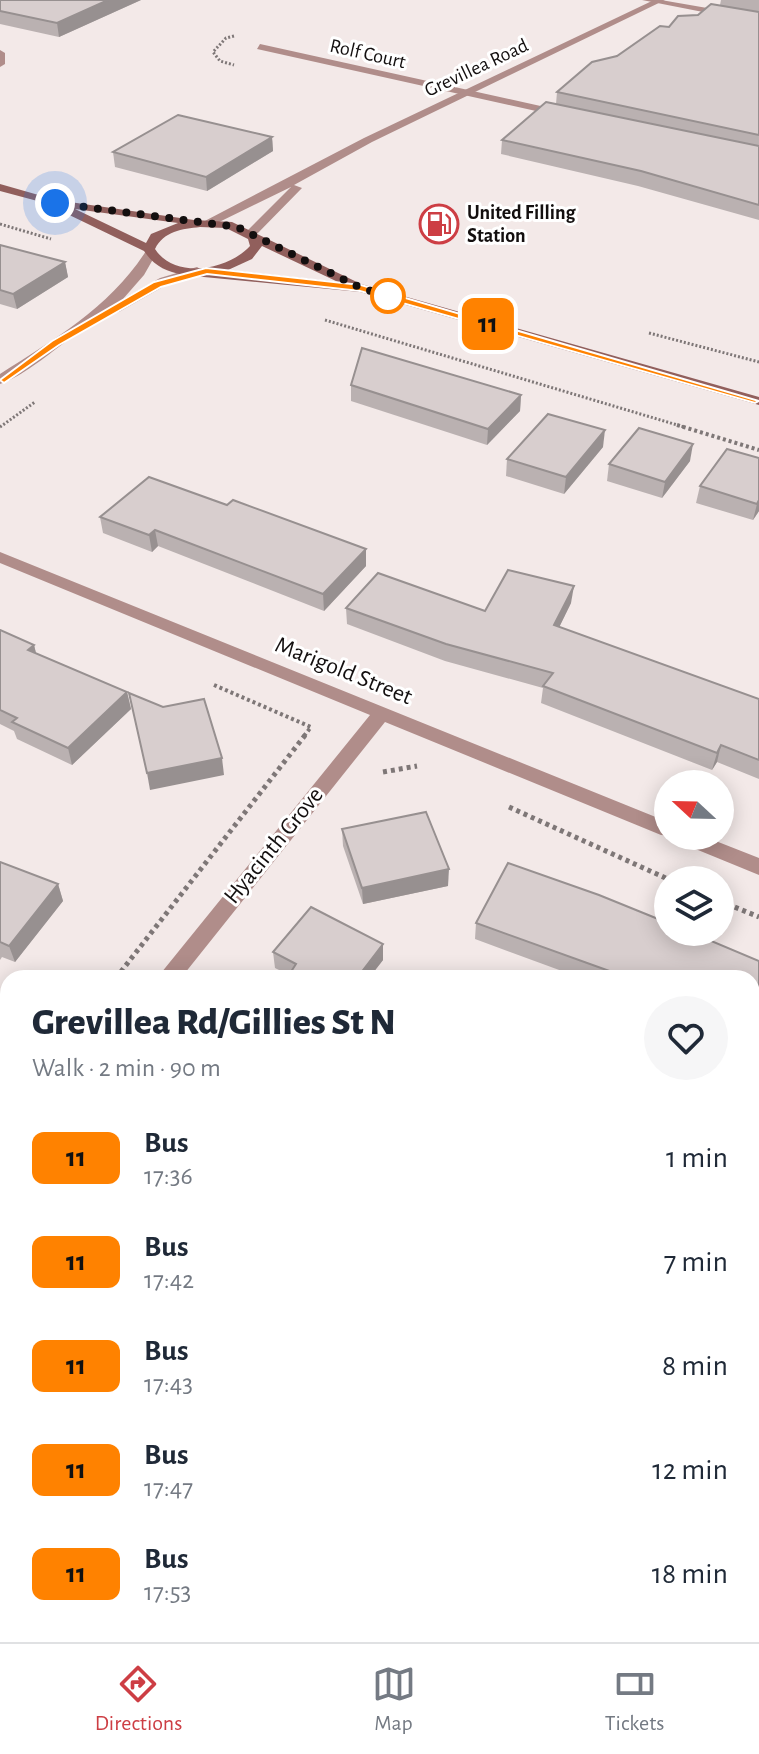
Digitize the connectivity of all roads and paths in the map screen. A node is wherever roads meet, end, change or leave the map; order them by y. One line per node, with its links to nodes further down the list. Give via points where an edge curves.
1 (646, 0): 2 (street)
2 (660, 1): 3 (street); 7 (street, Grevillea Road)
3 (759, 20)
4 (260, 47): 7 (street, Rolf Court)
5 (0, 53): 6 (street)
6 (0, 64)
7 (468, 94): 8 (street, Rolf Court); 9 (street, Grevillea Road)
8 (575, 117)
9 (310, 173): 12 (street, Grevillea Road); 13 (street, Grevillea Road)
10 (0, 187): 11 (main road)
11 (55, 203): 12 (main road); 14 (main road)
12 (204, 223): 13 (main road, via 237,227); 14 (main road, via 161,233 151,241)
13 (252, 236): 15 (main road, via 256,246 246,259); 16 (main road)
14 (149, 252): 15 (main road, via 167,266); 18 (street, via 141,272 124,290)
15 (202, 271): 16 (main road); 18 (street, via 158,285)
16 (361, 288): 20 (main road)
17 (322, 319): 21 (path)
18 (56, 343): 19 (street)
19 (0, 380)
20 (759, 401)
21 (759, 450)
22 (0, 557): 23 (street, Marigold Street)
23 (381, 714): 26 (street, Marigold Street); 33 (street, Hyacinth Grove)
24 (311, 727): 32 (path)
25 (504, 805): 29 (path)
26 (654, 824)
27 (717, 850): 28 (street)
28 (759, 867)
29 (654, 873)
30 (734, 907): 31 (path)
31 (759, 917)
32 (122, 970)
33 (174, 970)

